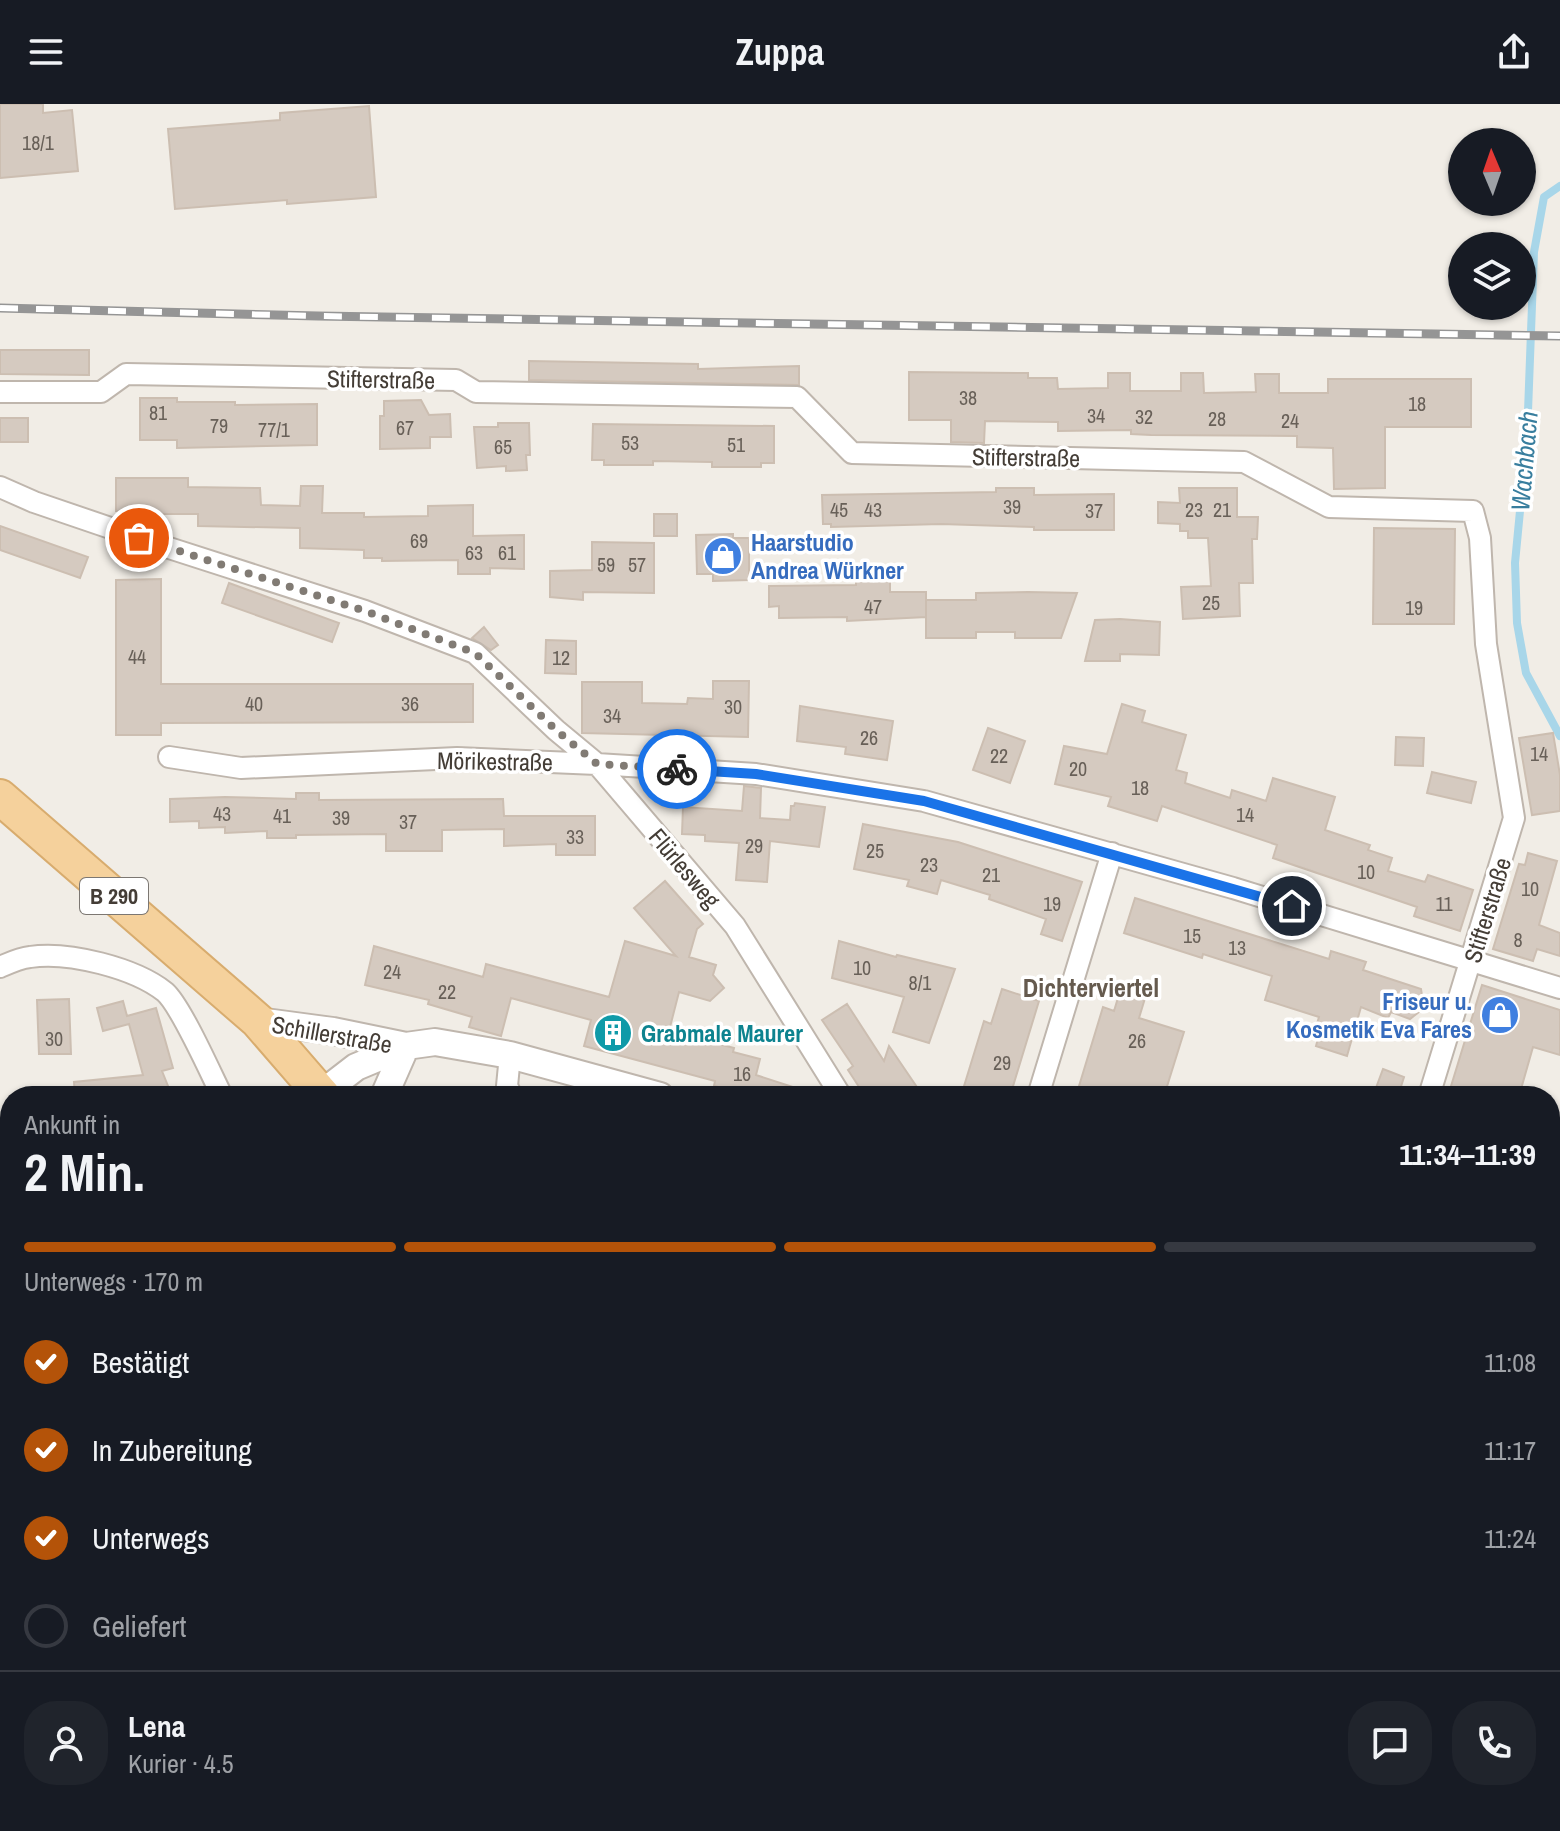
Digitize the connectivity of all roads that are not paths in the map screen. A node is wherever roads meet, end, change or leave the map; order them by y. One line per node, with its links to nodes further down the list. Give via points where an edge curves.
1 (0, 392): 7 (street, Stifterstraße, via 101,392 126,374 456,380 476,392 797,397 852,453 1244,462 1329,507 1473,511 1480,538 1486,644 1514,818)
2 (0, 487): 4 (street, Flürlesweg, via 475,653)
3 (169, 757): 4 (street, Mörikestraße, via 241,768 457,758)
4 (597, 764): 6 (street, Mörikestraße, via 756,774 924,801); 19 (street, Flürlesweg, via 735,926)
5 (0, 797): 10 (main road, B 290)
6 (1112, 853): 7 (street, Mörikestraße); 20 (street)
7 (1472, 961): 9 (street, Mörikestraße); 21 (street, Stifterstraße)
8 (0, 967): 13 (street, via 28,957 67,955 124,970 167,993)
9 (1560, 988)
10 (258, 1021): 11 (street, Schillerstraße); 14 (main road, B 290)
11 (406, 1046): 12 (street, Schillerstraße, via 435,1042); 15 (street, Schillerstraße, via 356,1067); 16 (street, Schillerstraße)
12 (510, 1055): 17 (street); 18 (street, Schillerstraße)
13 (217, 1086)
14 (314, 1086)
15 (333, 1086)
16 (388, 1086)
17 (507, 1086)
18 (623, 1086)
19 (835, 1086)
20 (1041, 1086)
21 (1432, 1086)

